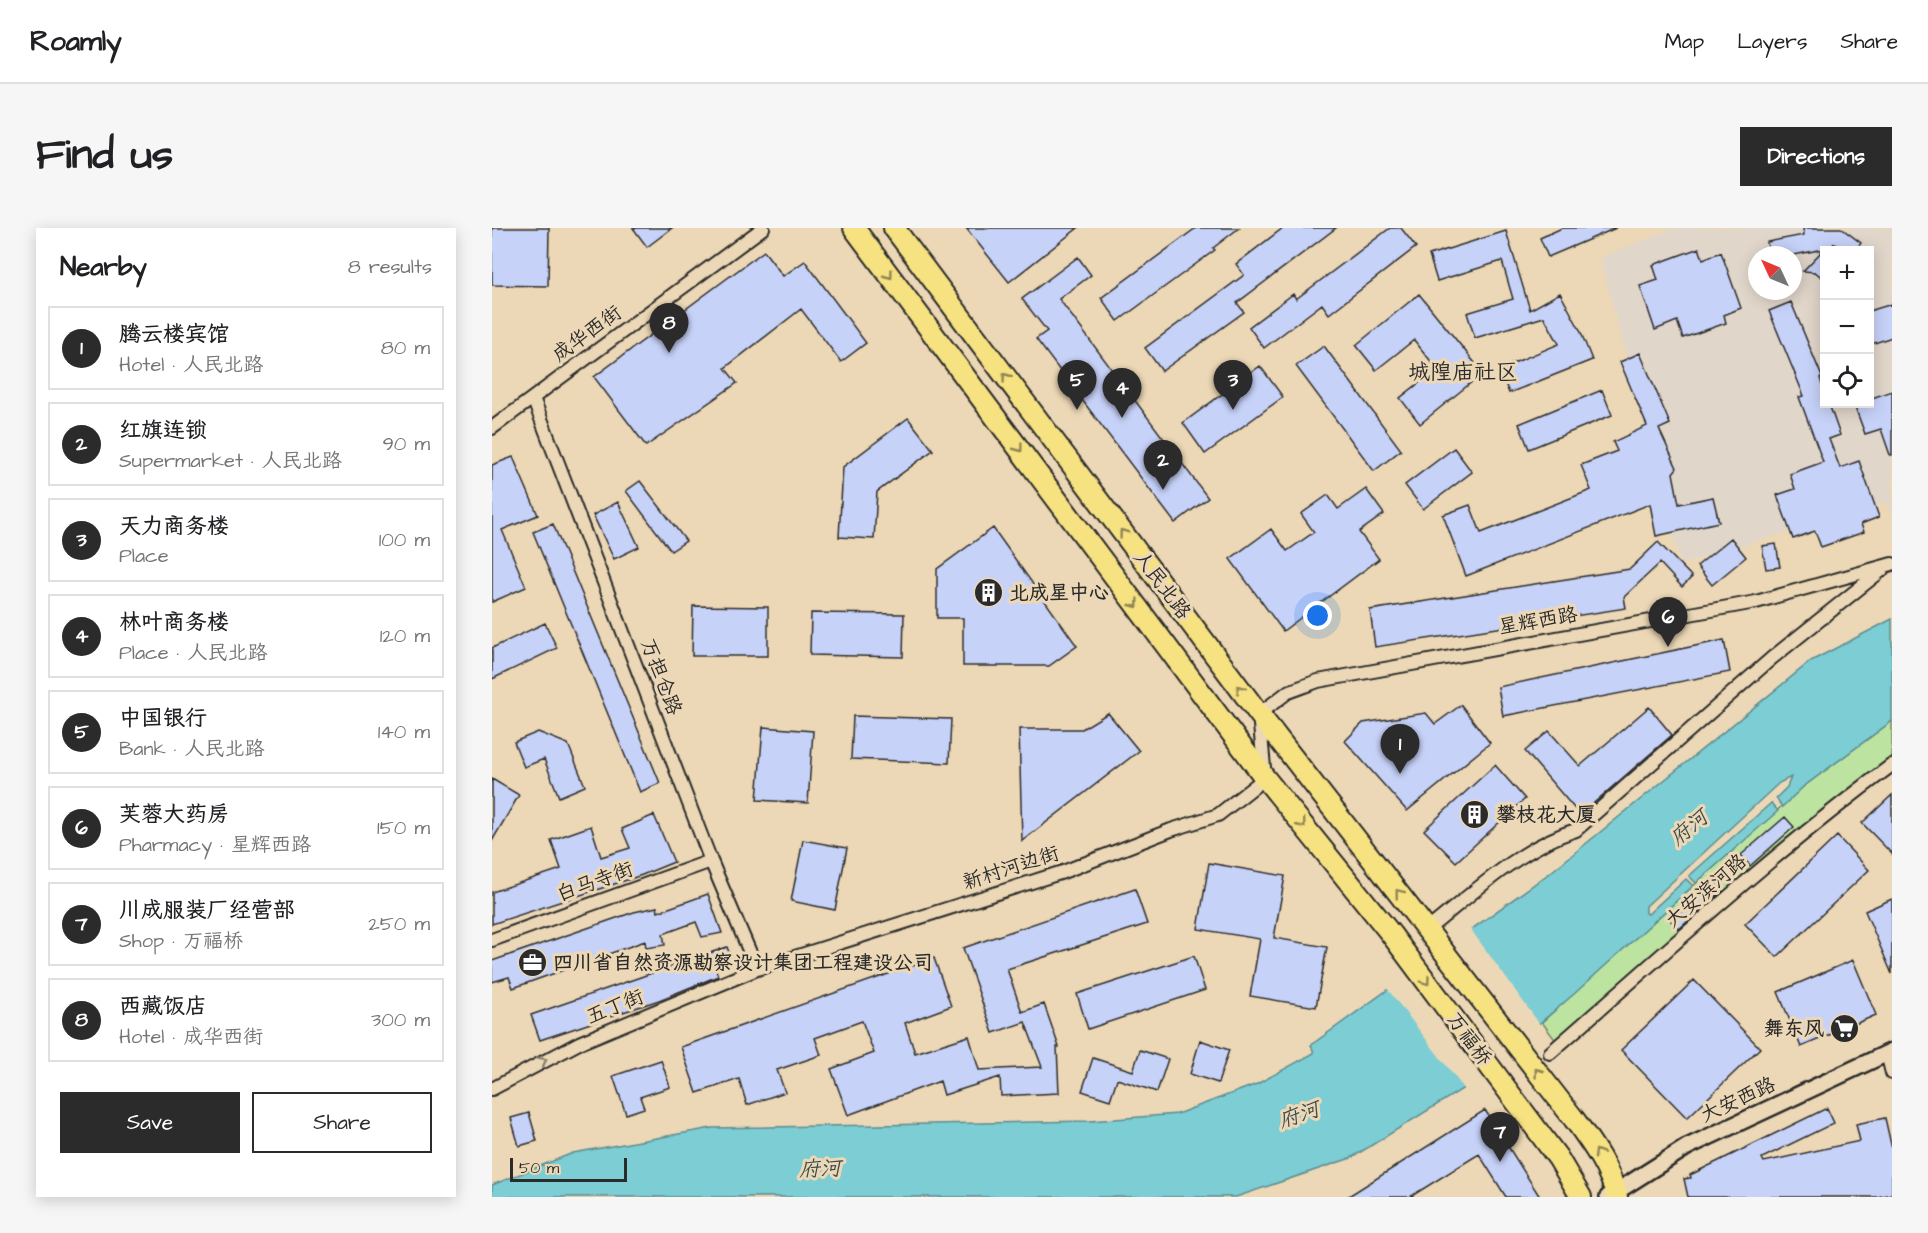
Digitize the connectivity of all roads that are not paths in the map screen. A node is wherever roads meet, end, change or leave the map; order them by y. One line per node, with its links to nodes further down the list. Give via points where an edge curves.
1 (763, 228): 4 (street, 成华西街)
2 (854, 228): 9 (main road, 人民北路, one-way to 9)
3 (894, 228): 7 (main road, 人民北路, one-way to 3)
4 (533, 398): 5 (street, 成华西街); 10 (street, 万担仓路)
5 (492, 428)
6 (1890, 565): 7 (street, 星辉西路, via 1756,602 1318,681 1288,692); 12 (street, via 1772,658 1576,830 1555,836 1519,859)
7 (1259, 714): 9 (street); 12 (main road, 人民北路, one-way to 7)
8 (1892, 765): 16 (street, 大安滨河路, via 1750,878)
9 (1265, 778): 11 (main road, 人民北路, one-way to 11); 14 (street, 新村河边街, via 1218,815 1063,872)
10 (711, 861): 13 (street, 白马寺街); 14 (street, 万担仓路)
11 (1391, 934): 20 (main road, 万福桥, one-way to 20, via 1558,1158)
12 (1432, 934): 19 (main road, 万福桥, one-way to 12, via 1597,1151)
13 (492, 940)
14 (757, 969): 18 (street, 五丁街, one-way to 14, via 579,1043)
15 (1890, 1052): 17 (street); 19 (street, 大安西路, via 1687,1147)
16 (1550, 1053)
17 (1892, 1073)
18 (492, 1089)
19 (1613, 1195)
20 (1581, 1197)

